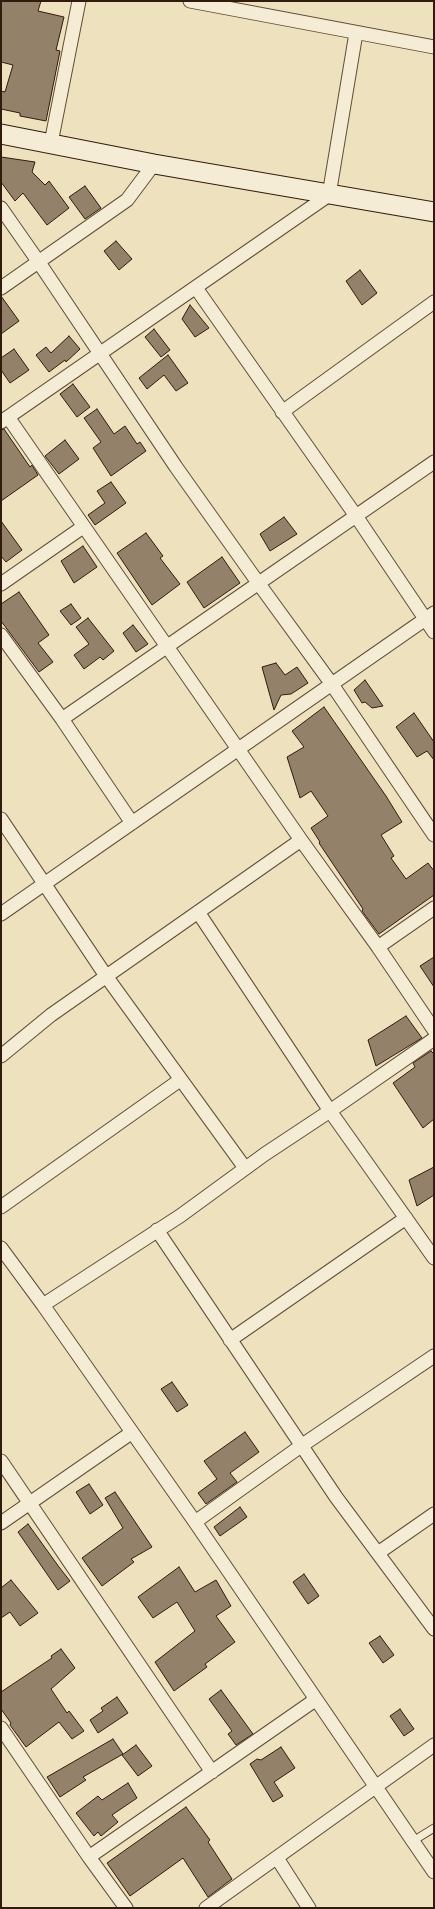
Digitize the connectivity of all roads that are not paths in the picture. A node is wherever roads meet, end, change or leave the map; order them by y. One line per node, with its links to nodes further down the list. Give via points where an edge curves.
1 (79, 1): 7 (street)
2 (190, 1): 3 (street)
3 (212, 3): 4 (street)
4 (356, 33): 5 (street); 9 (street)
5 (434, 47)
6 (1, 134): 7 (street)
7 (51, 143): 8 (street)
8 (154, 164): 9 (street); 12 (street, via 127,200)
9 (329, 195): 11 (street); 14 (street)
10 (1, 208): 12 (street)
11 (434, 212)
12 (38, 261): 13 (street); 16 (street)
13 (1, 288)
14 (196, 288): 16 (street); 17 (street)
15 (434, 302): 17 (street)
16 (99, 354): 18 (street); 23 (street)
17 (282, 412): 20 (street)
18 (4, 420): 21 (street)
19 (434, 462): 20 (street)
20 (356, 516): 23 (street); 24 (street)
21 (83, 527): 22 (street); 27 (street)
22 (1, 584)
23 (258, 584): 27 (street); 28 (street)
24 (430, 616): 25 (street); 28 (street)
25 (434, 632)
26 (1, 635): 29 (street)
27 (168, 647): 29 (street); 30 (street)
28 (331, 683): 30 (street); 33 (street)
29 (62, 719): 32 (street)
30 (239, 749): 32 (street); 34 (street)
31 (1, 819): 35 (street)
32 (132, 823): 35 (street)
33 (434, 835)
34 (301, 840): 37 (street); 39 (street)
35 (44, 884): 38 (street); 40 (street)
36 (434, 908): 39 (street)
37 (198, 912): 40 (street); 45 (street)
38 (1, 914)
39 (378, 947): 41 (street)
40 (106, 976): 43 (street); 44 (street)
41 (434, 1030)
42 (434, 1038): 45 (street)
43 (1, 1056)
44 (180, 1080): 46 (street); 47 (street)
45 (330, 1111): 46 (street); 48 (street)
46 (245, 1168): 49 (street)
47 (1, 1207)
48 (406, 1218): 51 (street); 53 (street)
49 (156, 1230): 52 (street); 53 (street)
50 (1, 1248): 52 (street)
51 (434, 1258)
52 (43, 1305): 55 (street)
53 (230, 1340): 56 (street)
54 (434, 1356): 56 (street)
55 (131, 1433): 58 (street); 60 (street)
56 (302, 1446): 60 (street); 62 (street)
57 (1, 1461): 58 (street)
58 (29, 1503): 61 (street); 67 (street)
59 (434, 1514): 62 (street)
60 (195, 1522): 64 (street)
61 (1, 1523)
62 (378, 1553): 63 (street)
63 (434, 1630)
64 (315, 1700): 67 (street); 68 (street)
65 (1, 1728): 71 (street)
66 (434, 1745): 68 (street)
67 (212, 1772): 71 (street)
68 (376, 1787): 70 (street); 72 (street)
69 (434, 1828): 70 (lane)
70 (413, 1841): 73 (street)
71 (89, 1857): 74 (street)
72 (277, 1858): 75 (street); 76 (street)
73 (434, 1872)
74 (126, 1908)
75 (206, 1908)
76 (310, 1908)

